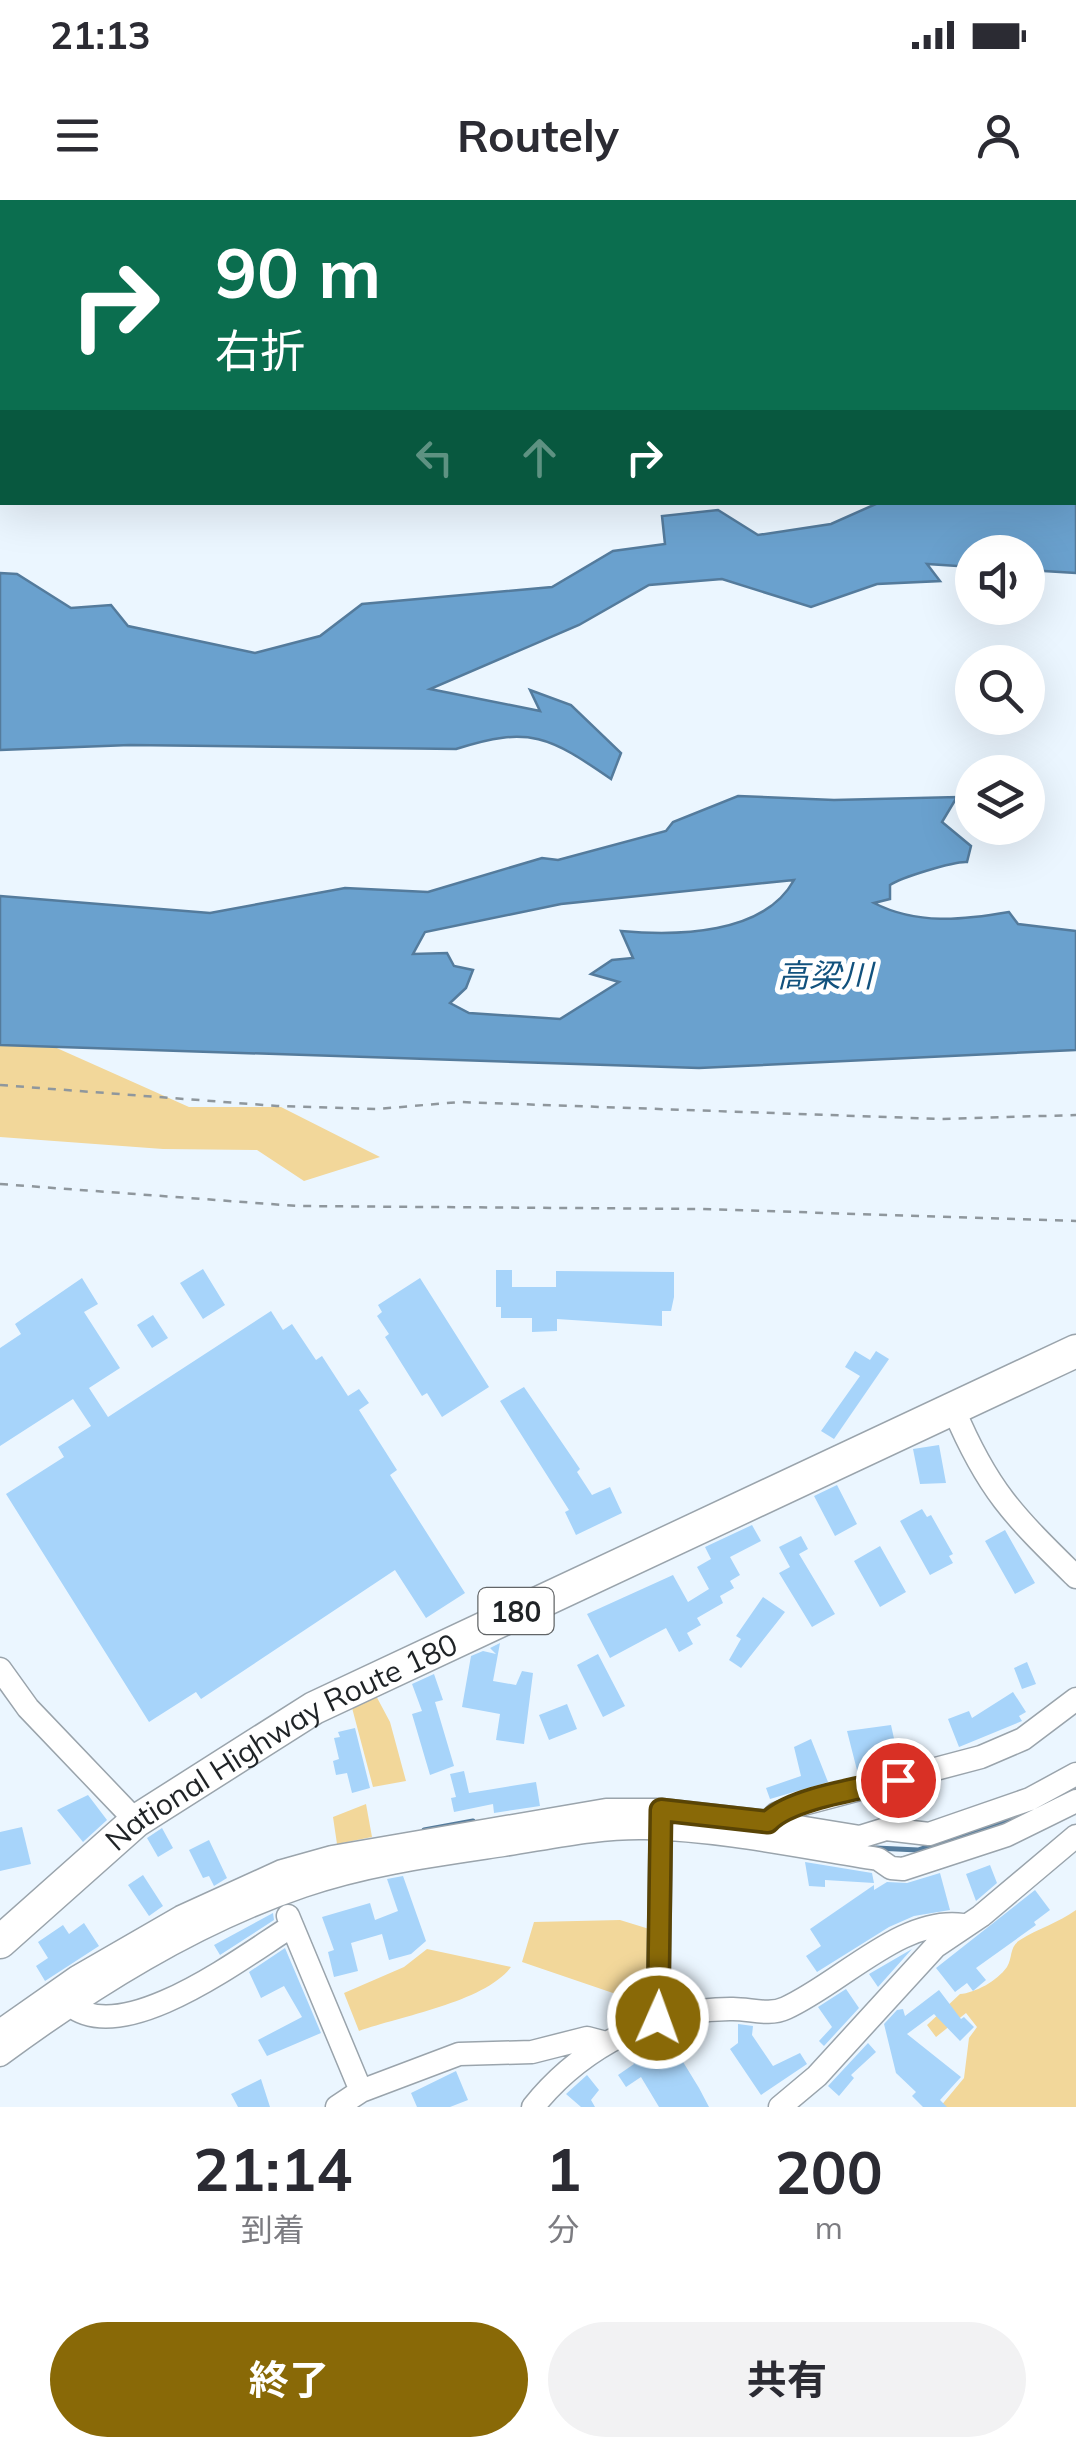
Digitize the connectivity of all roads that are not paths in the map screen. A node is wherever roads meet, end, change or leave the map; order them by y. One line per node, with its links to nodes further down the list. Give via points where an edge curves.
1 (1076, 1350): 2 (highway, National Highway Route 180 / 180)
2 (954, 1410): 3 (street, via 1002,1504); 10 (highway, National Highway Route 180 / 180, via 314,1708)
3 (1076, 1577)
4 (0, 1669): 10 (street, via 28,1708)
5 (1076, 1699): 8 (street, via 1022,1739 982,1758)
6 (1076, 1774): 12 (street, via 1030,1799)
7 (1076, 1801): 12 (street, via 1006,1835)
8 (772, 1819): 9 (street); 12 (street)
9 (661, 1820): 12 (street, via 878,1860); 13 (street); 13 (street, via 606,1810 444,1834 370,1848); 18 (street)
10 (136, 1821): 16 (highway, National Highway Route 180 / 180)
11 (1076, 1836): 14 (street)
12 (898, 1849)
13 (274, 1886): 15 (street); 17 (street); 19 (street, via 137,1941)
14 (963, 1924): 18 (street, via 938,1921 898,1939 777,2012 732,2008); 25 (street)
15 (292, 1926): 17 (street, via 169,2000 95,2016); 22 (street)
16 (0, 1942)
17 (70, 2004): 21 (street)
18 (658, 2018): 20 (street)
19 (0, 2031)
20 (606, 2043): 22 (street, via 587,2038 532,2052 460,2054); 24 (street, via 560,2074)
21 (0, 2054)
22 (361, 2091): 23 (street)
23 (337, 2107)
24 (533, 2107)
25 (780, 2107)

